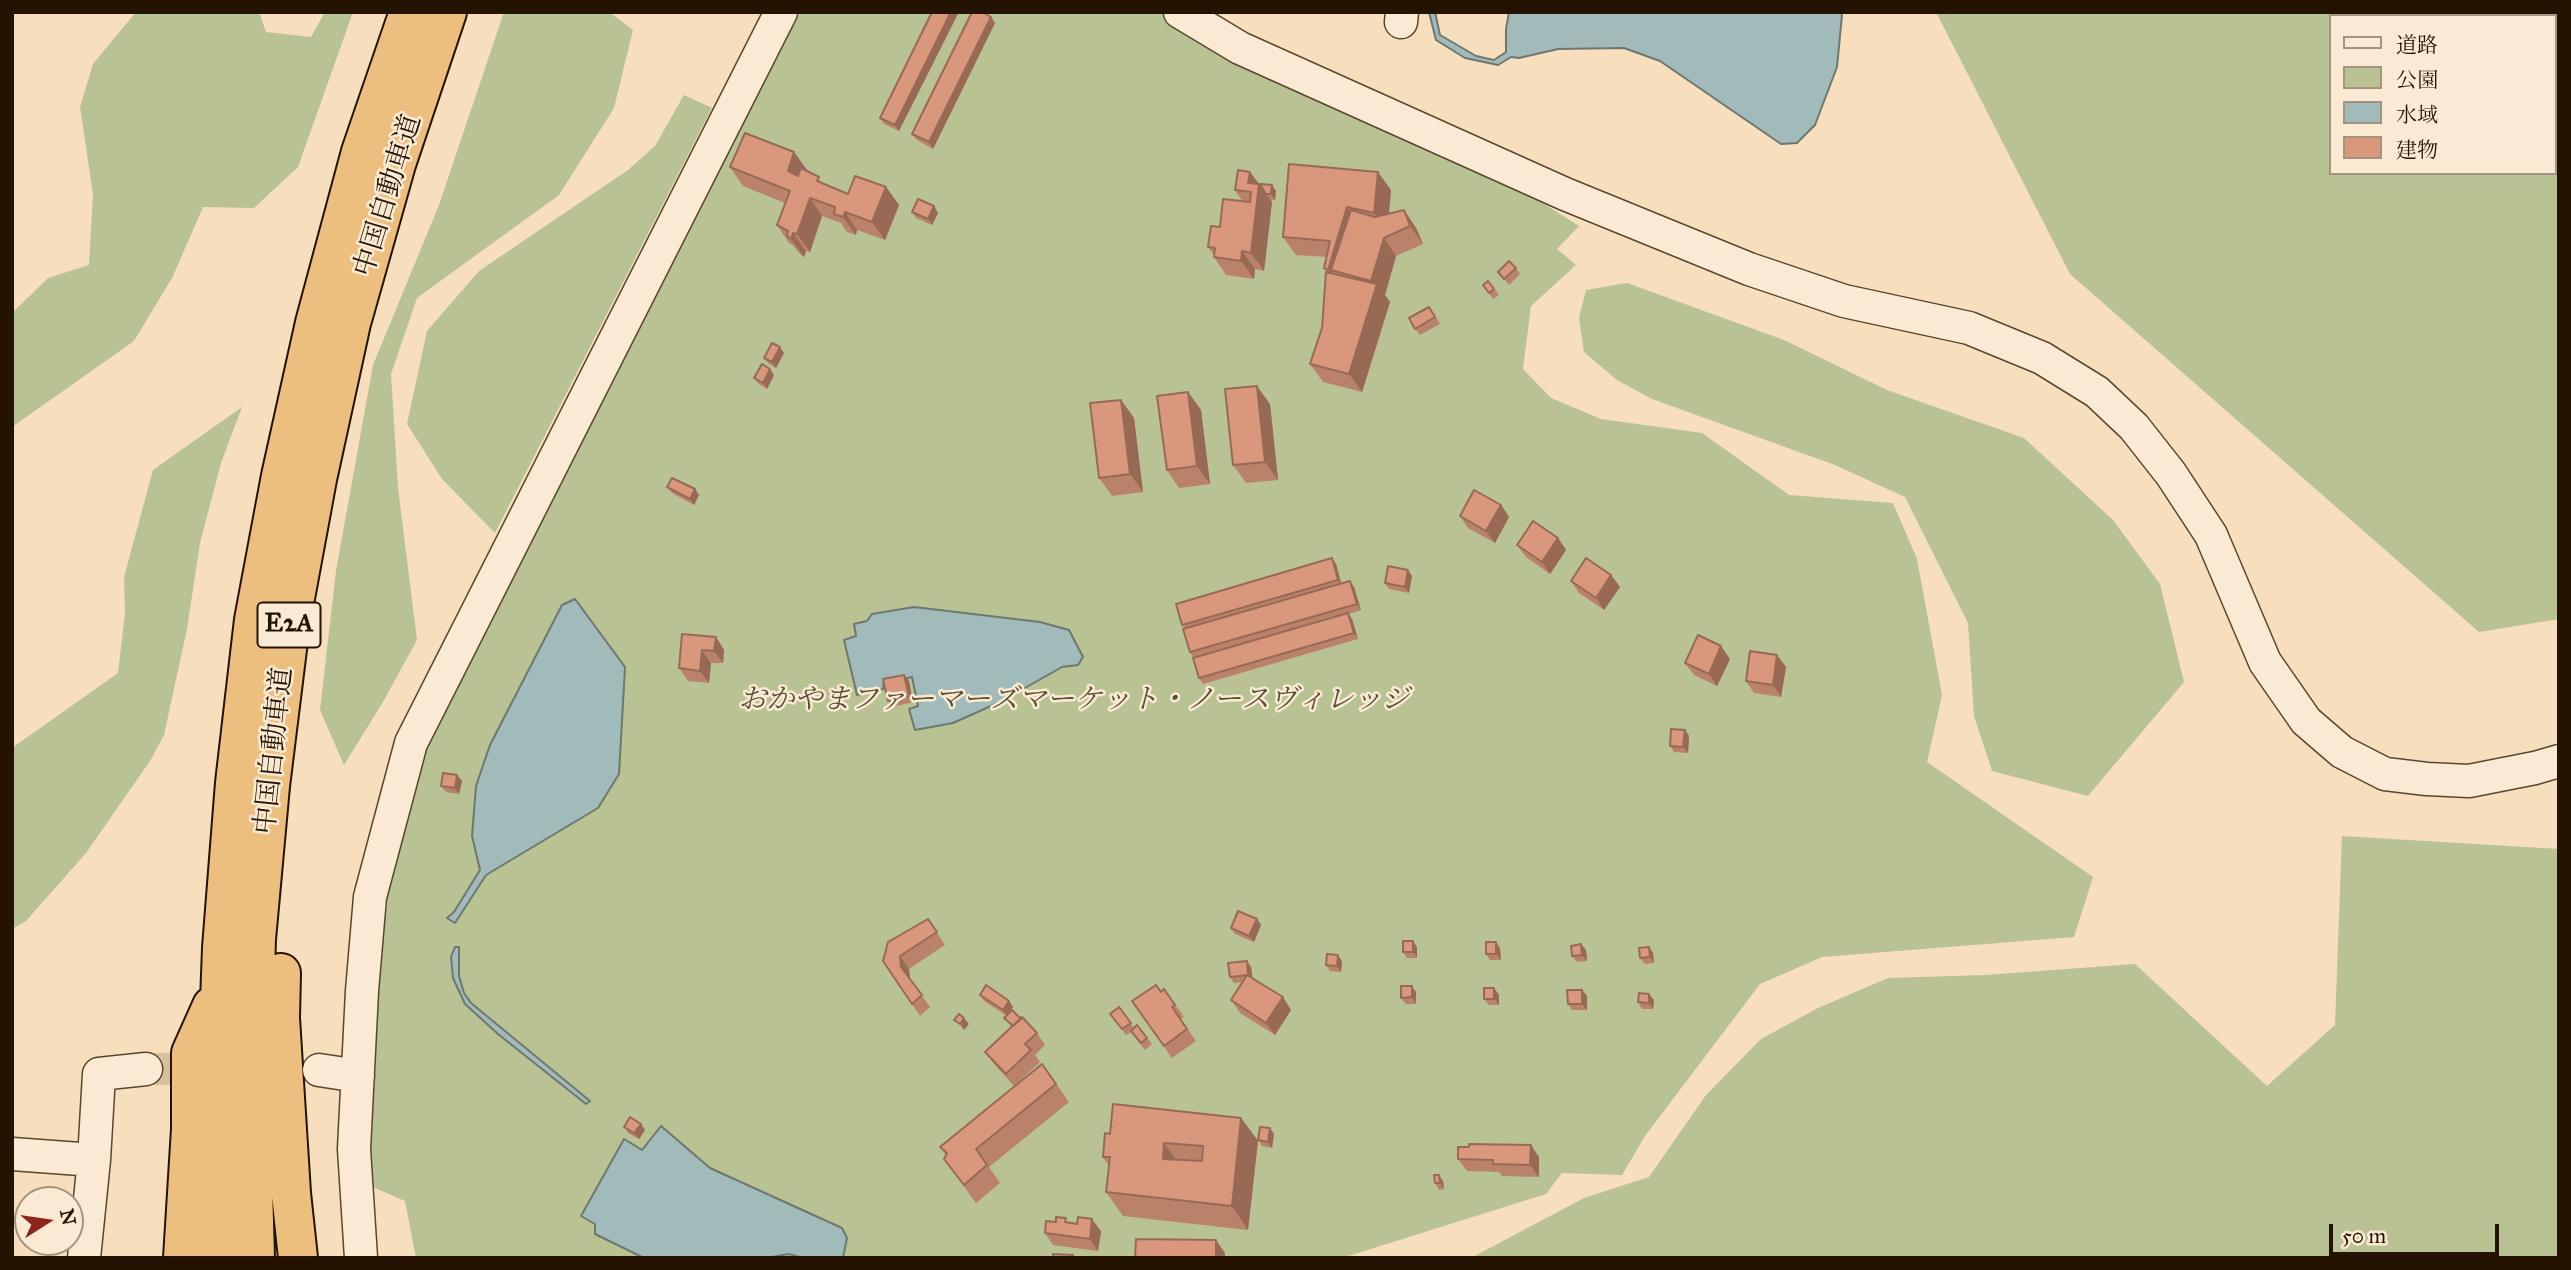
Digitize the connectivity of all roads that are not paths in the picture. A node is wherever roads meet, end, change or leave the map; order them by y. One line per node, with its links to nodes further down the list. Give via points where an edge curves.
1 (409, 12): 7 (highway, 中国自動車道 / E2A, via 361,152 315,323 281,476 254,620 235,783)
2 (447, 12): 5 (highway, 中国自動車道 / E2A, via 396,164 352,323)
3 (781, 12): 10 (street, via 411,743 369,897)
4 (1180, 12): 6 (street, via 1253,54 1565,194 1749,269 1844,301 1969,328 2042,358 2097,392 2134,427 2171,474 2211,535 2265,662 2306,721 2342,752 2385,774 2469,781)
5 (289, 625): 16 (highway, 中国自動車道 / E2A, via 256,939 251,1110); 17 (highway, via 280,1017)
6 (2559, 761)
7 (220, 987): 14 (highway, via 191,1053); 15 (highway, 中国自動車道 / E2A, via 216,1110)
8 (146, 1069): 12 (street, via 99,1074)
9 (319, 1070): 10 (street)
10 (358, 1076): 18 (street, via 354,1149)
11 (12, 1154): 12 (street)
12 (94, 1160): 13 (street)
13 (85, 1258)
14 (183, 1258)
15 (220, 1258)
16 (254, 1258)
17 (299, 1258)
18 (361, 1258)

